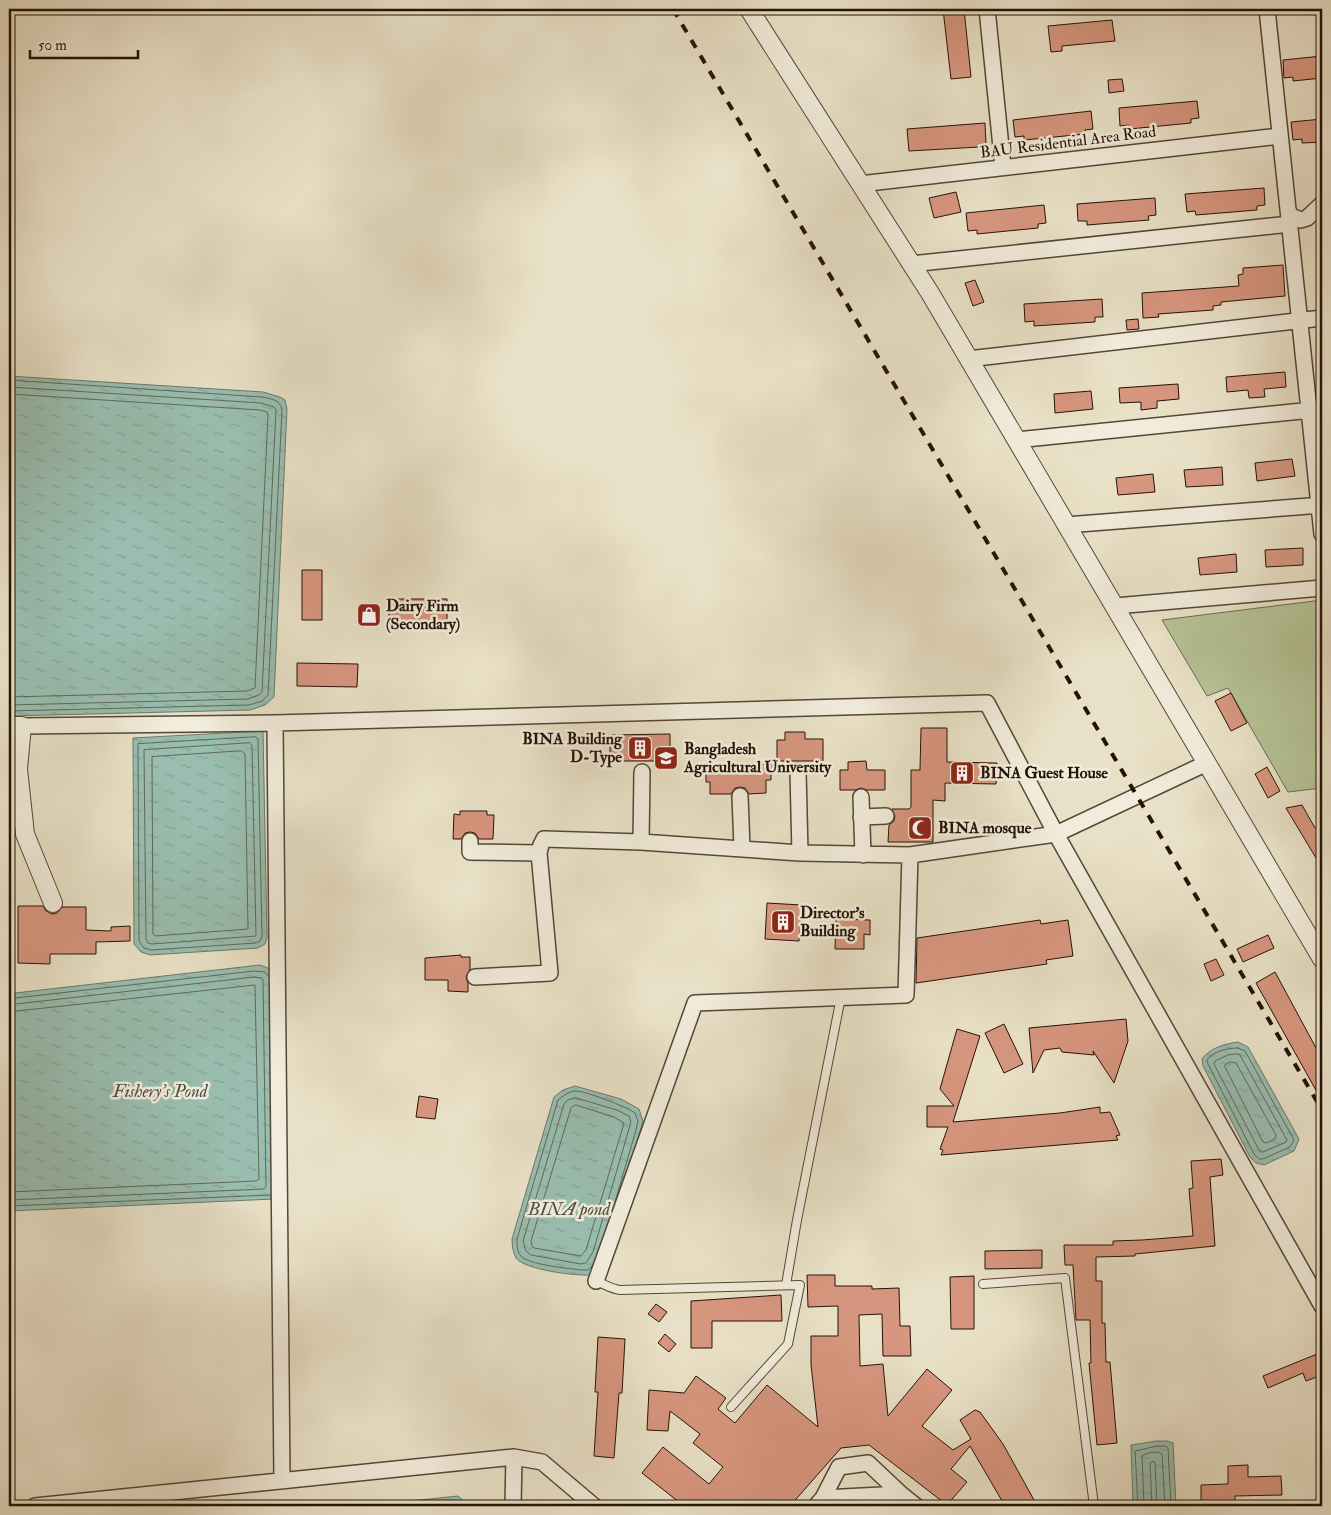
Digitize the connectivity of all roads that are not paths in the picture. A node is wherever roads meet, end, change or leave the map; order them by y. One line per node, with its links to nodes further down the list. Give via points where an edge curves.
1 (748, 9): 6 (street)
2 (987, 9): 5 (street)
3 (1267, 9): 4 (street)
4 (1280, 136): 5 (street, BAU Residential Area Road); 8 (street)
5 (1004, 168): 6 (street, BAU Residential Area Road)
6 (860, 184): 9 (street)
7 (1322, 204): 8 (street, via 1307,218)
8 (1289, 217): 9 (street); 11 (street)
9 (910, 264): 12 (street)
10 (1322, 318): 11 (street)
11 (1300, 320): 12 (street); 13 (street)
12 (968, 359): 14 (street)
13 (1316, 410): 14 (street); 15 (street)
14 (1016, 440): 16 (street)
15 (1321, 505): 16 (street); 17 (street)
16 (1066, 524): 19 (street)
17 (1322, 534)
18 (1322, 588): 19 (street)
19 (1114, 606): 22 (street)
20 (275, 722): 21 (street); 29 (street, via 987,703); 47 (street)
21 (15, 726): 37 (street, via 25,834)
22 (1207, 763): 29 (street); 38 (street)
23 (798, 771): 34 (street)
24 (642, 772): 31 (street)
25 (740, 796): 32 (street)
26 (860, 797): 28 (street)
27 (886, 816): 28 (street)
28 (861, 817): 35 (street)
29 (1056, 834): 36 (street); 44 (street)
30 (470, 841): 33 (street, via 470,852)
31 (641, 842): 32 (street); 33 (street, via 544,839)
32 (742, 848): 34 (street)
33 (539, 853): 39 (street, via 550,973)
34 (800, 853): 35 (street)
35 (863, 855): 36 (street)
36 (910, 855): 40 (street, via 906,995)
37 (53, 904)
38 (1322, 959)
39 (475, 977)
40 (841, 997): 41 (street, via 695,1003); 43 (lane)
41 (596, 1281): 43 (lane, via 620,1290)
42 (983, 1284): 54 (lane, via 1065,1278)
43 (786, 1285): 45 (lane, via 800,1285 788,1344)
44 (1322, 1306)
45 (732, 1407)
46 (514, 1457): 47 (street); 51 (street); 52 (street, via 542,1462)
47 (282, 1481): 50 (street)
48 (901, 1494): 49 (street); 49 (street, via 868,1463 839,1467); 53 (street)
49 (820, 1502)
50 (35, 1506)
51 (513, 1506)
52 (594, 1506)
53 (916, 1506)
54 (1094, 1506)

